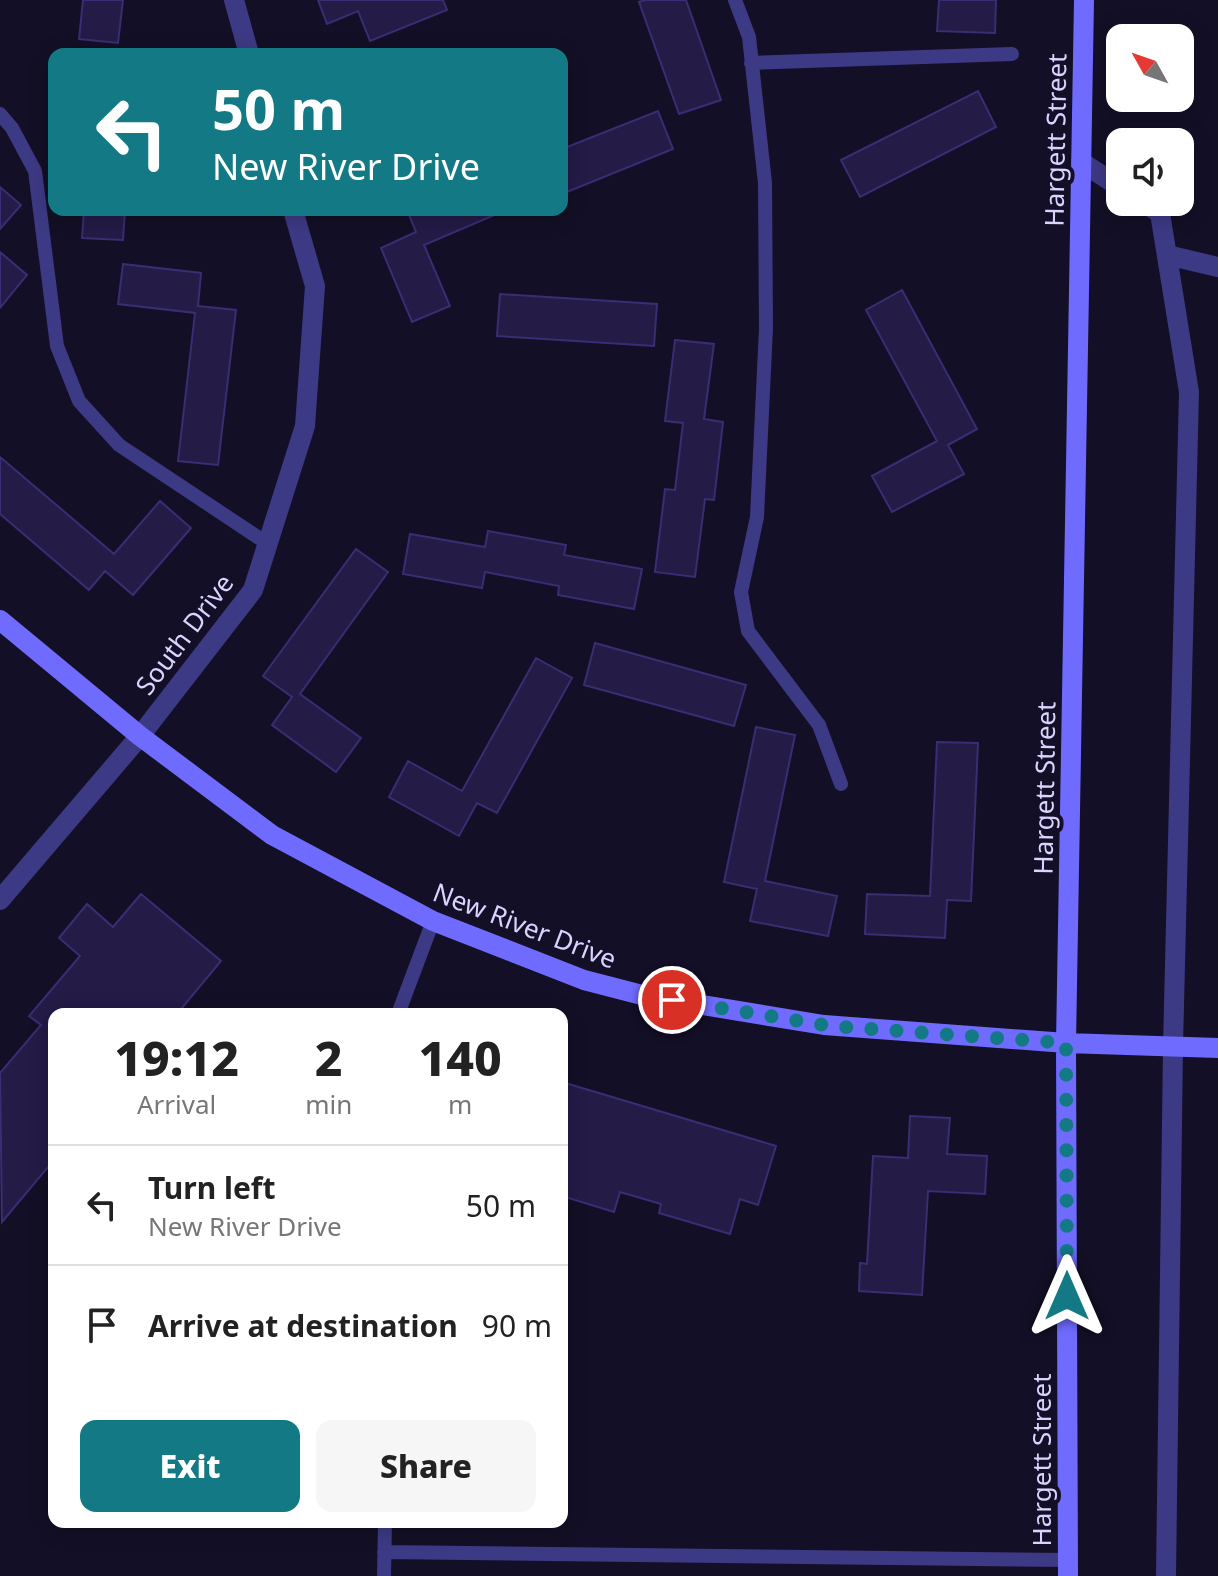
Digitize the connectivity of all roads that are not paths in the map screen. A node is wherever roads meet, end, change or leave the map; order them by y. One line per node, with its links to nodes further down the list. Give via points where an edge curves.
1 (234, 0): 4 (street)
2 (735, 0): 6 (lane, via 749,37)
3 (1084, 0): 8 (main road, Hargett Street)
4 (247, 48)
5 (1012, 54): 6 (lane)
6 (751, 63): 17 (lane, via 765,183 766,328 757,517 741,592 748,631 819,725)
7 (0, 114): 14 (lane, via 35,171 57,346 79,401 119,445)
8 (1081, 162): 9 (street); 21 (main road, Hargett Street)
9 (1106, 178)
10 (295, 216): 14 (street, South Drive, via 315,286 305,426)
11 (1160, 216): 12 (street)
12 (1167, 255): 13 (street); 22 (street, via 1189,392)
13 (1218, 267)
14 (268, 544): 16 (street, South Drive, via 253,590)
15 (0, 620): 16 (main road, New River Drive)
16 (140, 736): 18 (street, South Drive); 19 (main road, New River Drive, via 272,835)
17 (841, 784)
18 (0, 900)
19 (433, 921): 20 (lane); 21 (main road, New River Drive, via 584,980 642,995 830,1026)
20 (400, 1008)
21 (1066, 1043): 22 (main road, New River Drive); 26 (main road, Hargett Street)
22 (1173, 1046): 23 (main road, New River Drive); 28 (street)
23 (1218, 1048)
24 (385, 1528): 25 (lane)
25 (384, 1552): 26 (lane); 27 (lane)
26 (1068, 1568)
27 (384, 1576)
28 (1166, 1576)

